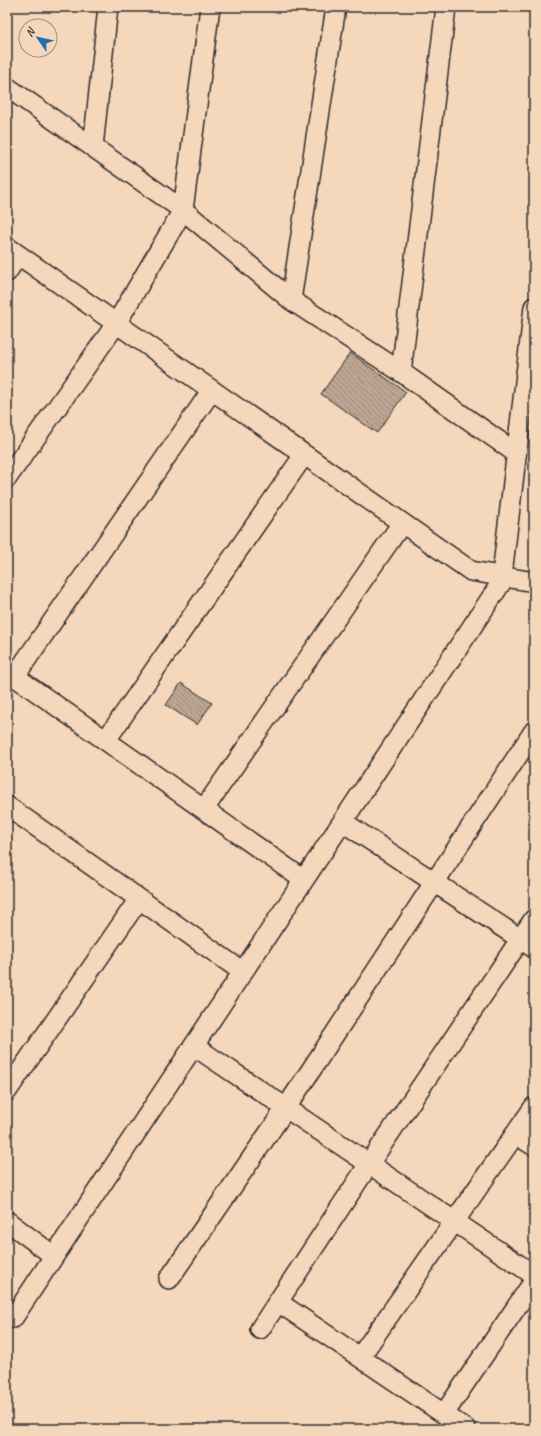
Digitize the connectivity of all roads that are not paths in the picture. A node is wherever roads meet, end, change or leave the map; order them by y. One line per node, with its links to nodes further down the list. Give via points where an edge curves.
1 (108, 7): 6 (street)
2 (210, 7): 7 (street)
3 (336, 7): 10 (street)
4 (446, 7): 13 (street)
5 (7, 87): 6 (street)
6 (93, 147): 7 (street)
7 (183, 210): 10 (street); 12 (street)
8 (13, 251): 9 (street); 12 (street)
9 (7, 272)
10 (291, 300): 13 (street)
11 (534, 307): 15 (street)
12 (116, 324): 14 (street); 17 (street)
13 (401, 372): 15 (street)
14 (212, 390): 16 (street); 21 (street)
15 (516, 453): 19 (street)
16 (304, 455): 18 (street); 23 (street)
17 (7, 478)
18 (402, 523): 19 (street, via 471,571); 25 (street)
19 (502, 577): 20 (street); 26 (street, via 501,583)
20 (534, 582)
21 (11, 674): 23 (street)
22 (534, 731): 28 (street)
23 (106, 740): 25 (street)
24 (7, 806): 29 (street)
25 (204, 809): 27 (street)
26 (343, 822): 27 (street); 28 (street)
27 (304, 880): 32 (street)
28 (435, 882): 31 (street); 36 (street)
29 (139, 899): 32 (street); 34 (street)
30 (534, 919): 31 (street)
31 (527, 944): 39 (street)
32 (243, 972): 33 (street)
33 (194, 1046): 36 (street); 42 (street)
34 (7, 1091)
35 (534, 1107): 37 (street)
36 (286, 1108): 39 (street); 44 (street)
37 (515, 1134): 38 (street); 41 (street)
38 (534, 1146)
39 (369, 1164): 41 (street); 46 (street)
40 (7, 1221): 42 (street)
41 (454, 1221): 43 (street); 49 (street)
42 (54, 1256): 47 (street, via 13,1318)
43 (534, 1275)
44 (169, 1279)
45 (534, 1281): 50 (street)
46 (278, 1302): 48 (street); 49 (street)
47 (7, 1319)
48 (260, 1329)
49 (360, 1357): 50 (street)
50 (444, 1414): 51 (street)
51 (466, 1429)

